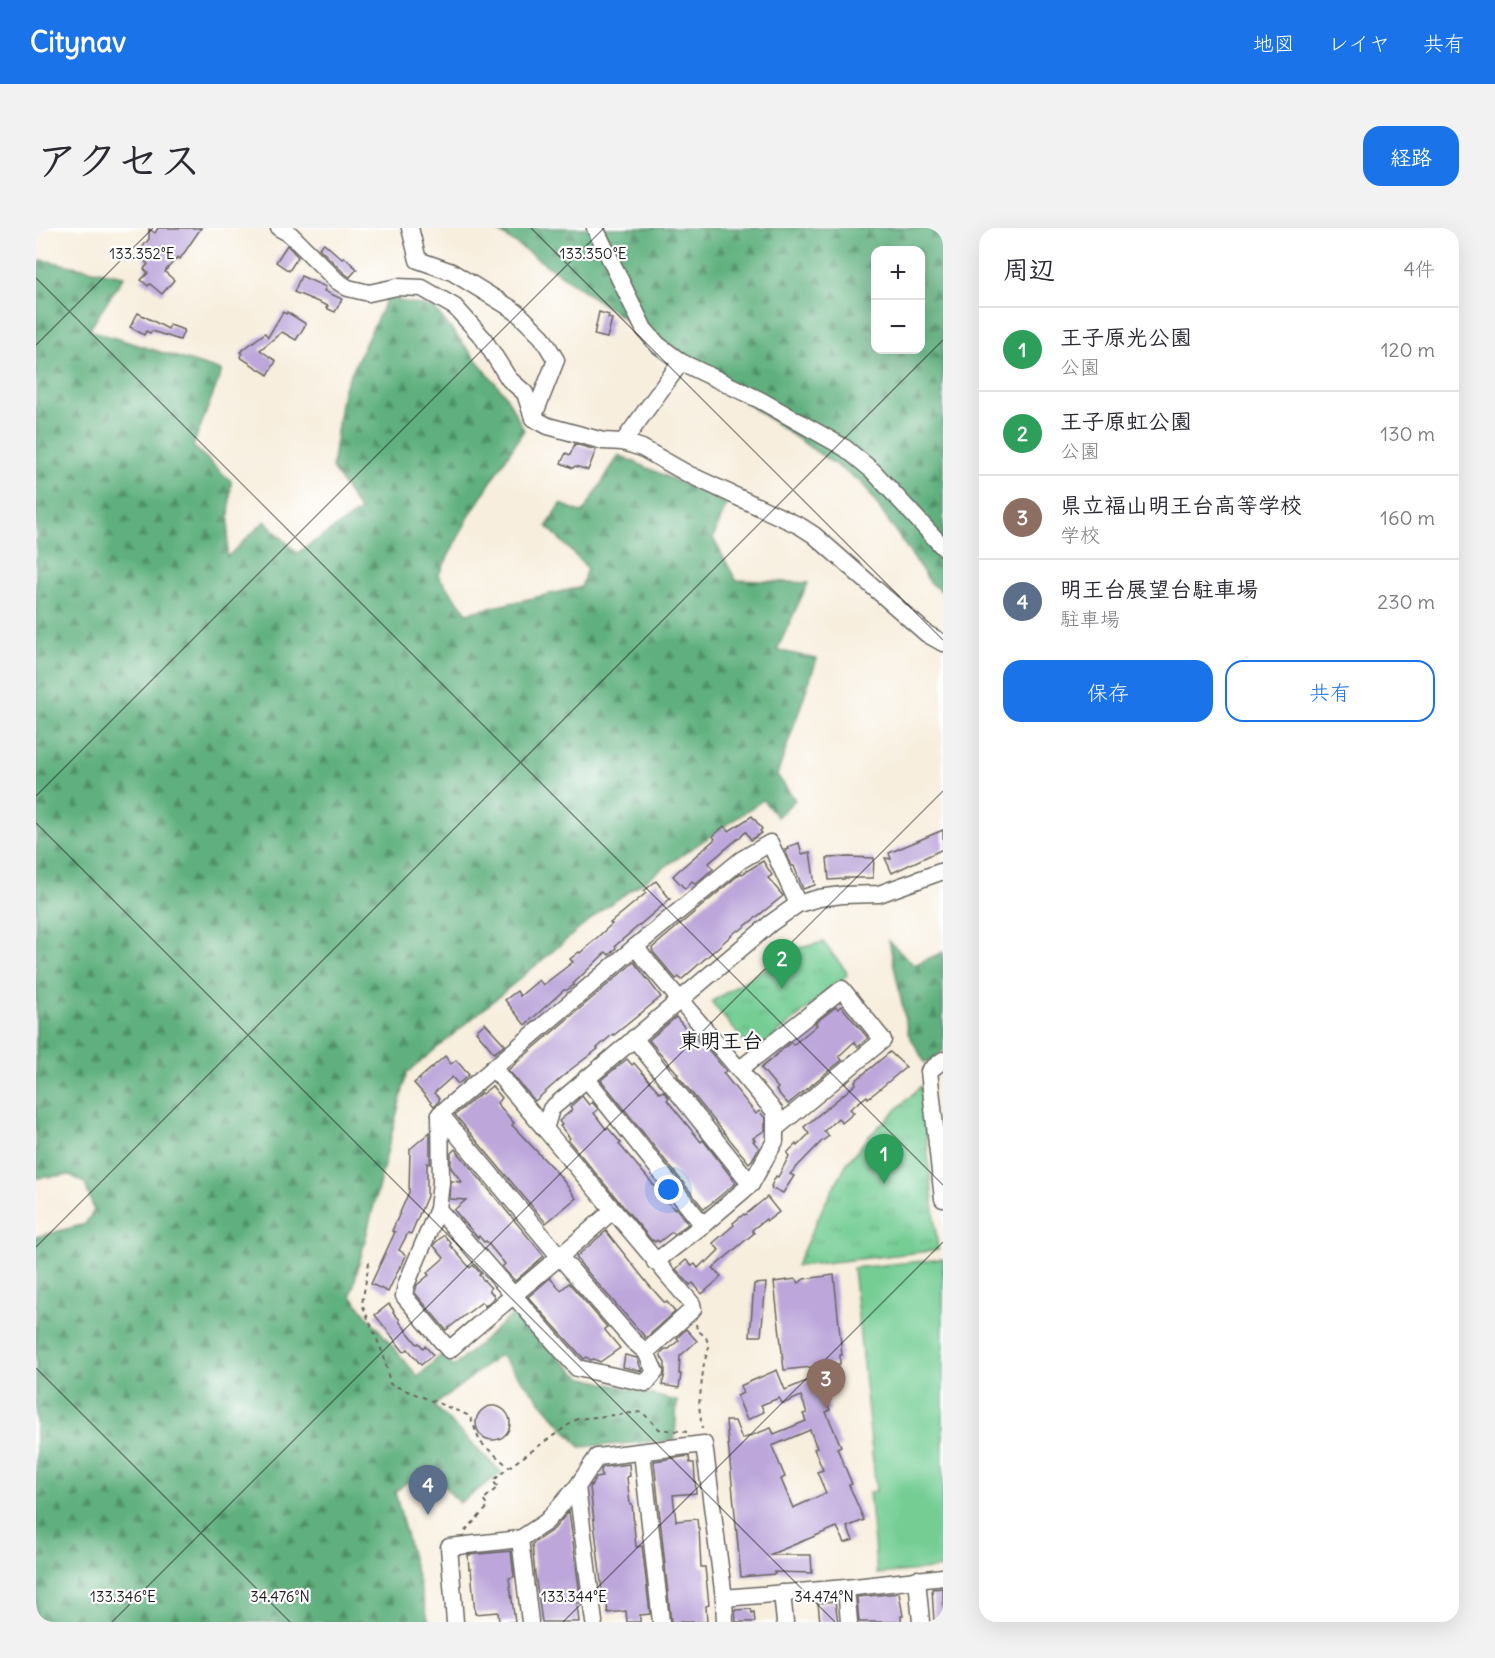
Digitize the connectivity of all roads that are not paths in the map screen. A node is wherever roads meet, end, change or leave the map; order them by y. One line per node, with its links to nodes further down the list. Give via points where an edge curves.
1 (410, 228): 5 (street, via 418,260 452,272 510,307 542,337 556,360)
2 (595, 228): 4 (street, via 644,329)
3 (288, 230): 5 (street, via 348,288 369,293 397,286 422,288 455,308 483,338 509,379 525,393)
4 (681, 362): 6 (street); 7 (street, via 760,400 845,448 873,471)
5 (533, 418): 6 (street, via 603,441)
6 (622, 442): 8 (street, via 642,448 800,526 927,634)
7 (943, 547)
8 (943, 643)
9 (943, 871): 10 (street, via 879,894 831,896)
10 (798, 904): 11 (street, via 770,843 741,860); 12 (street)
11 (635, 947): 12 (street); 15 (street)
12 (681, 999): 13 (street); 16 (street)
13 (634, 1038): 17 (street); 21 (street)
14 (943, 1060): 22 (street, via 929,1071)
15 (493, 1068): 18 (street); 20 (street)
16 (740, 1069): 19 (street, via 776,1112); 19 (street, via 842,989 883,1040)
17 (586, 1078): 20 (street, via 551,1109); 25 (street)
18 (440, 1114): 23 (street); 26 (street)
19 (776, 1128): 21 (street, via 775,1141)
20 (545, 1129): 24 (street)
21 (751, 1184): 25 (street)
22 (943, 1199)
23 (438, 1209): 28 (street); 28 (street, via 404,1296 449,1350)
24 (612, 1211): 26 (street); 27 (street)
25 (703, 1225): 27 (street)
26 (560, 1257): 28 (street); 29 (street)
27 (655, 1262): 29 (street, via 693,1309)
28 (513, 1294): 29 (street, via 577,1368 646,1383 655,1372)
29 (646, 1352)
30 (642, 1452): 31 (street, via 597,1457); 37 (street, via 704,1444); 41 (street)
31 (577, 1487): 32 (street, via 546,1522); 40 (street)
32 (520, 1539): 38 (street, via 448,1547); 39 (street)
33 (943, 1577): 34 (street)
34 (916, 1579): 35 (street); 45 (street)
35 (846, 1588): 36 (street); 44 (street)
36 (782, 1593): 37 (street); 43 (street)
37 (724, 1598): 42 (street)
38 (455, 1622)
39 (530, 1622)
40 (594, 1622)
41 (661, 1622)
42 (725, 1622)
43 (785, 1622)
44 (849, 1622)
45 (921, 1622)

